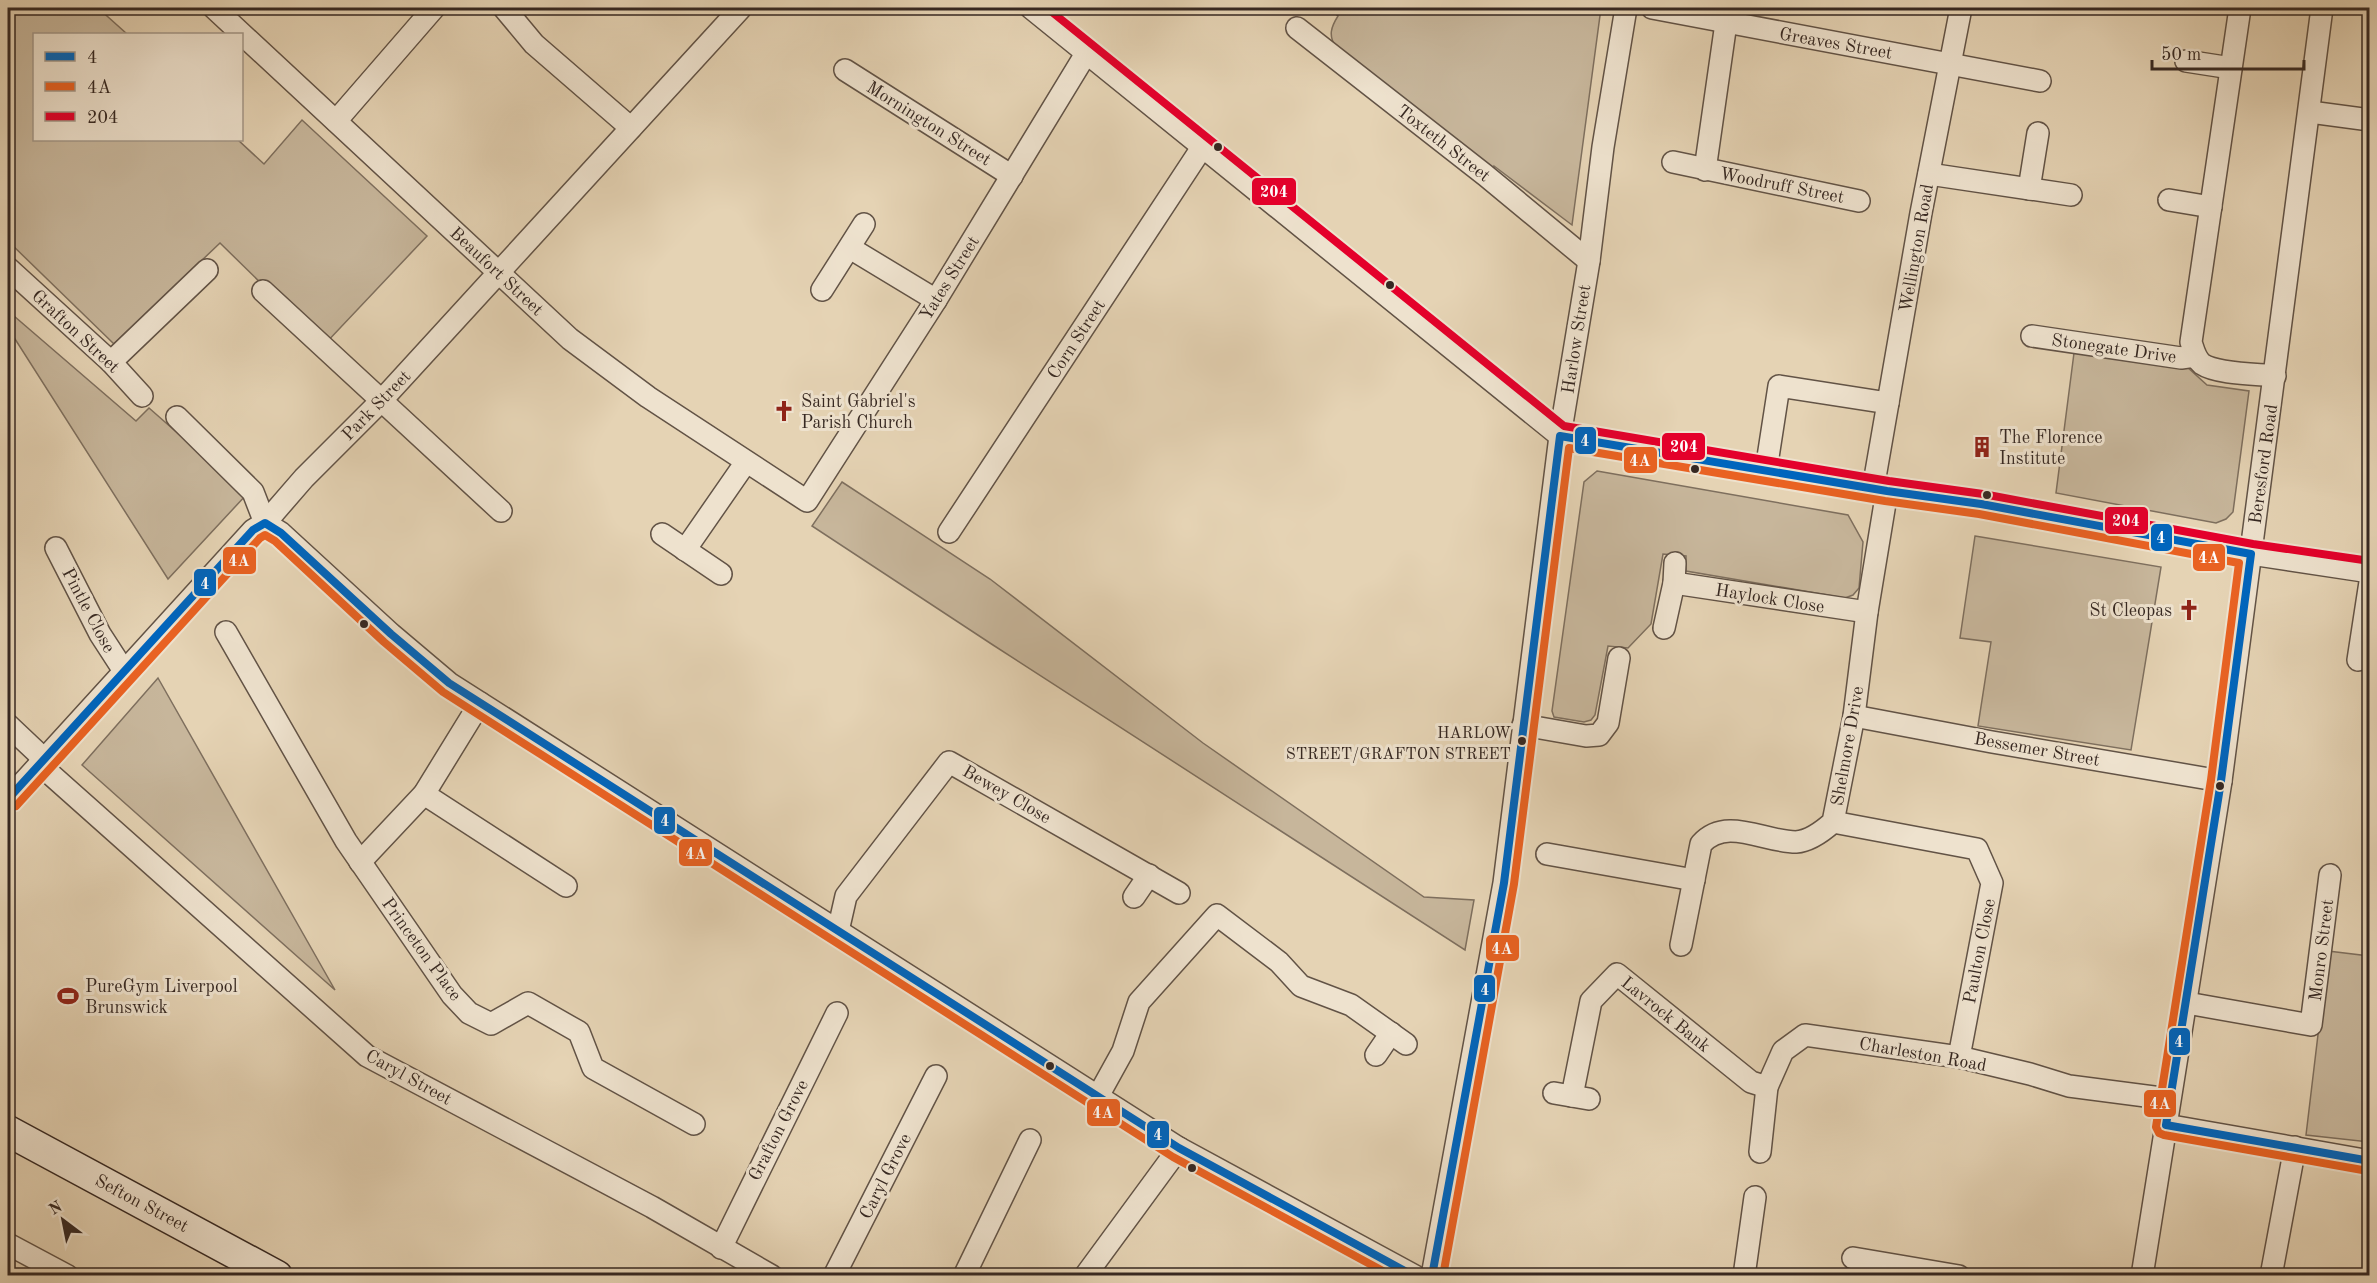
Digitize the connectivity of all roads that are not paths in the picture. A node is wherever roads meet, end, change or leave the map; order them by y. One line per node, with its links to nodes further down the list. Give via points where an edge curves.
1 (213, 8): 13 (street, Beaufort Street)
2 (434, 8): 23 (street)
3 (504, 8): 24 (street, via 534,44)
4 (741, 8): 24 (street, Park Street)
5 (1030, 8): 15 (street)
6 (1626, 8): 38 (street, Harlow Street)
7 (1652, 8): 11 (street, Greaves Street)
8 (1961, 8): 17 (street, Wellington Road)
9 (2248, 8): 18 (street, Stonegate Drive)
10 (2322, 8): 21 (street, Beresford Road)
11 (1726, 23): 17 (street, Greaves Street); 28 (street, Woodruff Street)
12 (1298, 28): 38 (street, Toxteth Street)
13 (240, 33)
14 (243, 36): 23 (street, Beaufort Street)
15 (1087, 52): 26 (street); 30 (street, Yates Street)
16 (2186, 60): 18 (street)
17 (1950, 64): 20 (street, Greaves Street); 29 (street, Wellington Road)
18 (2231, 68): 35 (street, Stonegate Drive)
19 (845, 70): 30 (street, Mornington Street)
20 (2040, 81)
21 (2310, 112): 22 (street); 48 (street, Beresford Road)
22 (2370, 120)
23 (336, 121): 41 (street, Beaufort Street)
24 (631, 128): 41 (street, Park Street)
25 (2038, 133): 31 (street)
26 (1203, 146): 53 (street); 60 (street, Corn Street)
27 (1673, 162): 28 (street, Woodruff Street)
28 (1705, 170): 34 (street, Woodruff Street)
29 (1929, 174): 31 (street); 51 (street, Wellington Road)
30 (1012, 176): 44 (street, Yates Street)
31 (2029, 189): 32 (street)
32 (2071, 195)
33 (2169, 200): 35 (street)
34 (1859, 201)
35 (2211, 207): 46 (street, Stonegate Drive, via 2191,342)
36 (864, 224): 37 (street)
37 (850, 248): 42 (street); 44 (street)
38 (1589, 261): 53 (street, Harlow Street)
39 (8, 268): 47 (street, Grafton Street)
40 (207, 270): 47 (street)
41 (498, 273): 50 (street, Park Street); 54 (street, Beaufort Street, via 570,339)
42 (822, 290)
43 (263, 291): 50 (street)
44 (936, 300): 57 (street, Yates Street)
45 (2032, 336): 46 (street, Stonegate Drive, via 2181,358)
46 (2195, 356): 48 (street, Stonegate Drive, via 2203,365 2217,369)
47 (111, 362): 49 (street, Grafton Street)
48 (2275, 376): 64 (street, Beresford Road)
49 (142, 396)
50 (381, 401): 58 (street); 59 (street, Park Street)
51 (1888, 403): 55 (street, via 1779,386); 56 (street, Wellington Road)
52 (177, 417): 59 (street, via 254,492)
53 (1560, 436): 55 (street); 76 (street, Harlow Street)
54 (746, 462): 57 (street, Beaufort Street); 63 (street)
55 (1766, 470): 56 (street)
56 (1880, 490): 64 (street, via 1981,504); 68 (street, Shelmore Drive)
57 (807, 501)
58 (501, 511)
59 (265, 523): 73 (street, Park Street, via 253,530); 74 (street, via 449,683)
60 (949, 532)
61 (662, 534): 63 (street)
62 (56, 548): 73 (street, Pintle Close)
63 (685, 550): 66 (street)
64 (2251, 554): 65 (street); 79 (street, Beresford Road)
65 (2370, 572)
66 (722, 574)
67 (2370, 582): 72 (street)
68 (1867, 612): 69 (street, Haylock Close, via 1675,573); 75 (street, Shelmore Drive)
69 (1664, 628)
70 (226, 632): 84 (street, Princeton Place)
71 (1619, 658): 76 (street, via 1608,723 1599,735)
72 (2358, 660)
73 (124, 671): 78 (street, Park Street)
74 (480, 703): 80 (street); 91 (street)
75 (1854, 716): 79 (street, Bessemer Street); 82 (street, Shelmore Drive)
76 (1523, 724): 121 (street, Harlow Street, via 1504,883)
77 (8, 725): 78 (street, Caryl Street)
78 (41, 762): 81 (street, Park Street); 112 (street, Caryl Street, via 367,1056 652,1207)
79 (2222, 781): 93 (street, Beresford Road)
80 (424, 794): 84 (street); 88 (street)
81 (8, 799)
82 (1833, 822): 87 (street, Shelmore Drive, via 1796,842 1716,832 1701,844); 96 (street, Paulton Close, via 1977,849 1992,883)
83 (1546, 854): 87 (street)
84 (360, 862): 102 (street, Princeton Place, via 452,995 469,1013 491,1024 528,1003 579,1032 593,1068)
85 (1149, 875): 89 (street, Bewey Close); 90 (street); 91 (street, Bewey Close, via 950,762 846,896)
86 (2330, 875): 93 (street, Monro Street, via 2311,1025)
87 (1694, 880): 92 (street, Shelmore Drive)
88 (566, 886)
89 (1179, 893)
90 (1134, 897)
91 (838, 931): 100 (street)
92 (1681, 945)
93 (2187, 1003): 101 (street, Beresford Road)
94 (837, 1013): 112 (street, Grafton Grove)
95 (1376, 1055): 100 (street, via 1398,1038 1351,1005 1301,986 1279,962 1218,915 1139,1002 1123,1051)
96 (1959, 1057): 98 (street, Charleston Road, via 1805,1035 1783,1051); 101 (street, Charleston Road, via 2069,1086)
97 (936, 1076): 117 (street, Caryl Grove)
98 (1767, 1087): 99 (street, Lavrock Bank, via 1751,1082 1617,974 1592,1001); 108 (street, Charleston Road)
99 (1572, 1096)
100 (1097, 1098): 107 (street)
101 (2169, 1099): 103 (street, Beresford Road)
102 (694, 1124)
103 (2166, 1125): 106 (street); 124 (street, Beresford Road)
104 (8, 1131): 115 (street, Sefton Street)
105 (1030, 1140): 118 (street)
106 (2295, 1147): 109 (street); 125 (street)
107 (1179, 1148): 119 (street); 120 (street)
108 (1760, 1152)
109 (2370, 1161)
110 (1755, 1197): 122 (street)
111 (8, 1244): 114 (street)
112 (721, 1248): 116 (street, Caryl Street)
113 (1866, 1265): 123 (street)
114 (68, 1275)
115 (277, 1275)
116 (772, 1275)
117 (834, 1275)
118 (964, 1275)
119 (1085, 1275)
120 (1415, 1275)
121 (1432, 1275)
122 (1744, 1275)
123 (1959, 1275)
124 (2142, 1275)
125 (2271, 1275)

